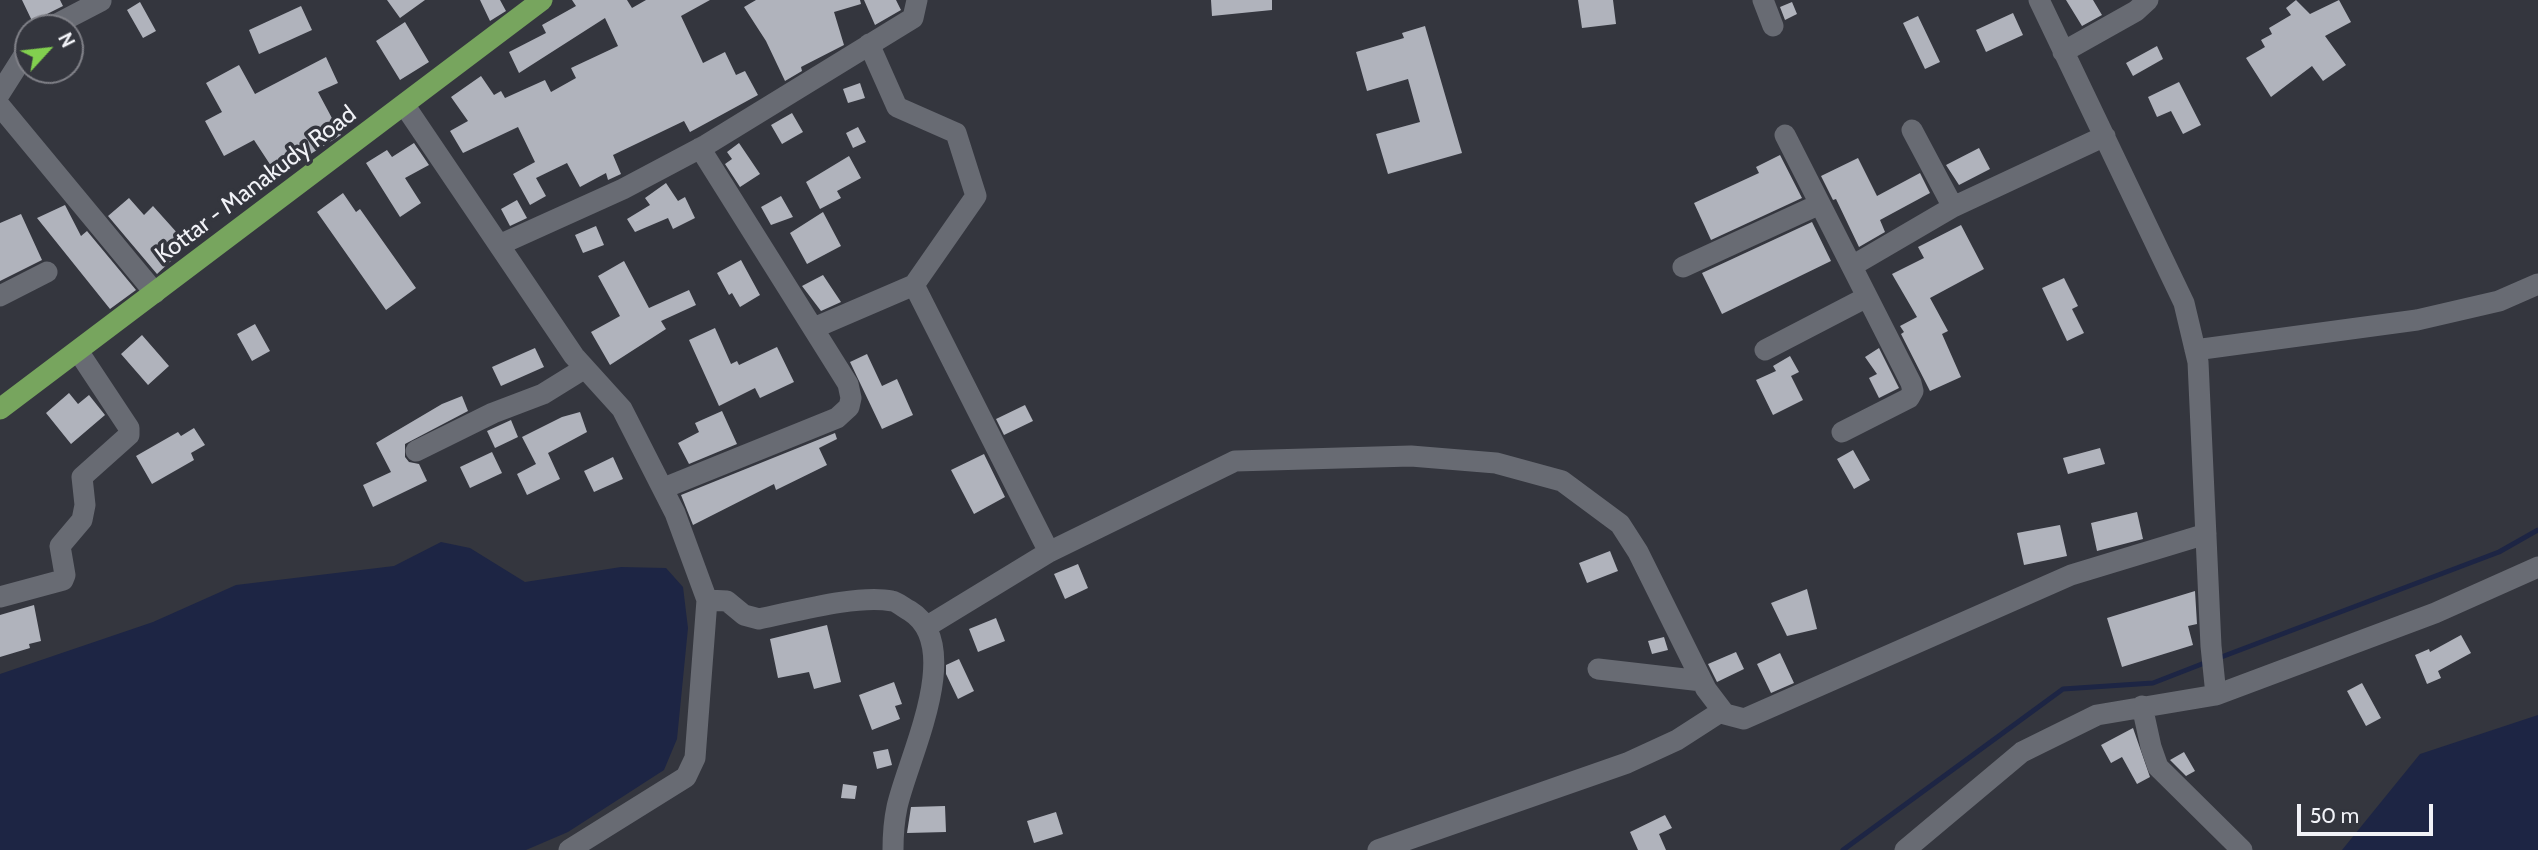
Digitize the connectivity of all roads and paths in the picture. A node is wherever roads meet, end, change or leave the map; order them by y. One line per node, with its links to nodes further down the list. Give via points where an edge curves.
1 (541, 0): 15 (main road, Kottar - Manakudy Road)
2 (917, 0): 10 (street, via 913,18)
3 (1763, 0): 9 (street)
4 (2039, 0): 11 (street)
5 (2148, 0): 7 (street)
6 (101, 1): 8 (street)
7 (2122, 8): 11 (street)
8 (76, 14)
9 (1773, 26)
10 (869, 44): 19 (street); 27 (street, via 897,107 956,133 976,196)
11 (2063, 52): 18 (street)
12 (14, 71): 13 (street)
13 (0, 93)
14 (0, 106): 28 (street)
15 (405, 106): 22 (street); 28 (main road, Kottar - Manakudy Road)
16 (1912, 130): 21 (street)
17 (1785, 135): 20 (street)
18 (2105, 136): 21 (street); 33 (street, via 2184,303)
19 (700, 148): 22 (street); 31 (street)
20 (1820, 204): 23 (street); 24 (street)
21 (1953, 207): 23 (street)
22 (499, 245): 35 (street)
23 (1852, 266): 30 (street)
24 (1684, 267)
25 (47, 272): 29 (street)
26 (2538, 284): 33 (street, via 2499,301 2417,320)
27 (914, 285): 31 (street); 41 (street)
28 (155, 293): 34 (main road, Kottar - Manakudy Road)
29 (0, 296)
30 (1867, 297): 32 (street); 37 (street, via 1913,391 1909,398)
31 (814, 328): 39 (street, via 848,384 851,398 846,411)
32 (1765, 350)
33 (2195, 350): 40 (street)
34 (78, 351): 36 (main road, Kottar - Manakudy Road); 43 (street, via 129,428 129,435 82,477 82,520 60,546 63,580)
35 (585, 368): 38 (street, via 543,394); 39 (street, via 622,409)
36 (2, 404)
37 (1842, 432)
38 (416, 451)
39 (664, 488): 44 (street)
40 (2206, 534): 48 (street); 50 (street, via 2071,575 1756,715 1732,718)
41 (1049, 552): 45 (street); 47 (street, via 1235,460 1410,456 1496,463 1562,481 1620,524)
42 (2538, 567): 48 (street, via 2435,613)
43 (0, 597)
44 (707, 600): 45 (street, via 731,603 744,615 759,619 869,600 894,601); 51 (street, via 695,758 686,777)
45 (926, 627): 52 (street, via 933,648 931,701 897,808)
46 (1598, 669): 47 (street)
47 (1702, 681): 50 (street)
48 (2214, 685): 49 (street)
49 (2142, 706): 54 (street, via 2097,715 2022,752); 55 (street, via 2158,767)
50 (1722, 710): 53 (street, via 1677,740 1627,763)
51 (569, 850)
52 (893, 850)
53 (1378, 850)
54 (1905, 850)
55 (2242, 850)

